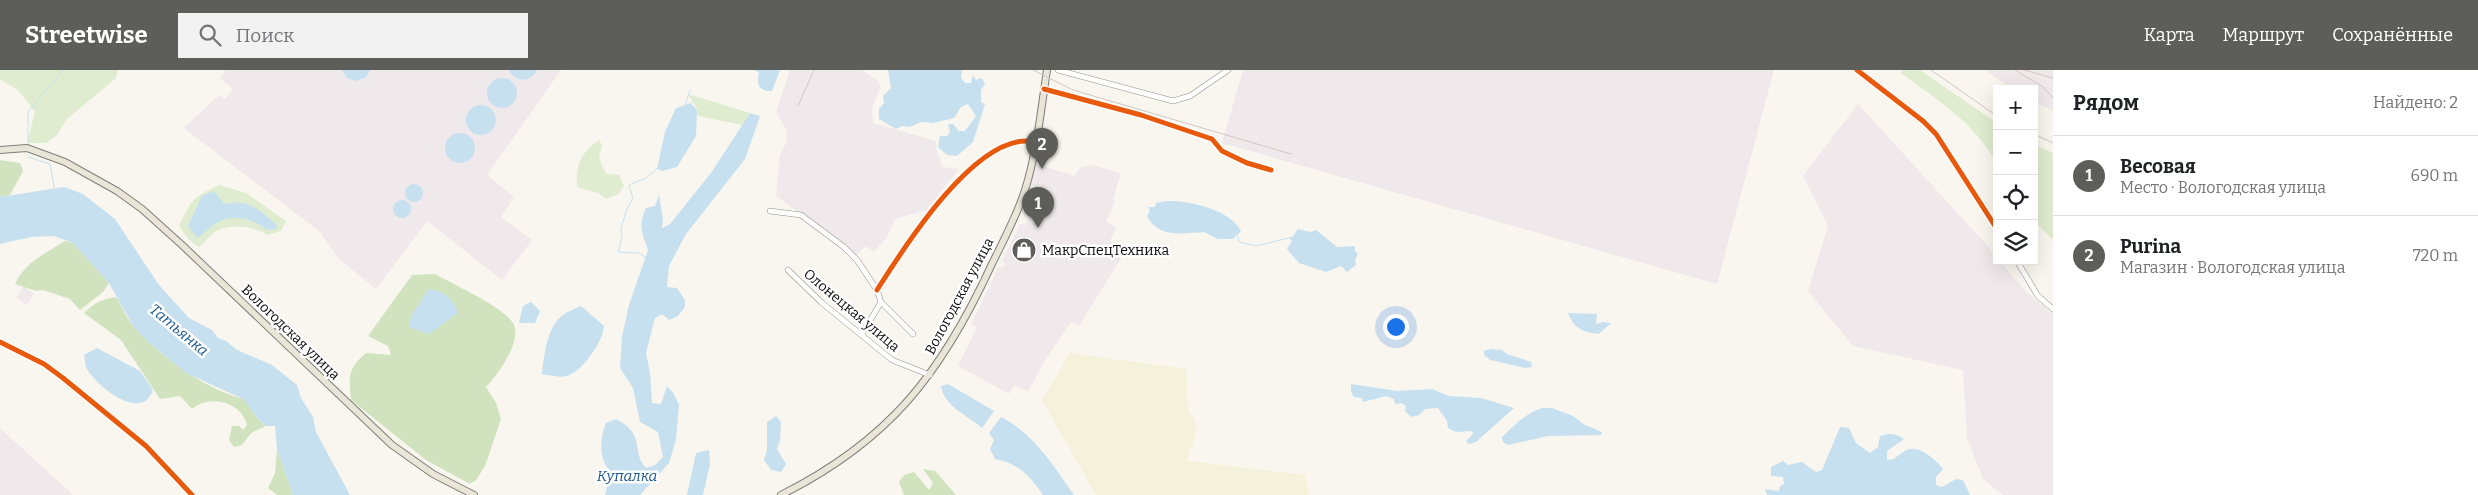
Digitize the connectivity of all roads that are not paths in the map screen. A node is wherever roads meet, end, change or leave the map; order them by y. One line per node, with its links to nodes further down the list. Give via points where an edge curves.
1 (1047, 70): 5 (main road, Вологодская улица)
2 (1058, 70): 3 (street, via 1172,100 1190,96)
3 (1228, 70)
4 (1857, 70): 10 (street, via 1923,120 1936,134)
5 (1044, 89): 6 (main road, Вологодская улица); 8 (street, via 1141,115 1212,139 1222,151)
6 (1035, 142): 13 (street, via 1019,140 971,166 898,257); 19 (main road, Вологодская улица, via 1026,188 1014,216 958,331)
7 (0, 150): 22 (main road, Вологодская улица, via 28,148 65,162 142,209 392,445 433,474)
8 (1271, 170)
9 (770, 211): 13 (street, via 797,214 829,236 857,260)
10 (1993, 223)
11 (2019, 265): 15 (street, via 2038,296)
12 (788, 270): 16 (street, Олонецкая улица, via 821,302)
13 (877, 290): 14 (street)
14 (881, 302): 16 (street); 17 (street)
15 (2053, 309)
16 (862, 334): 19 (street, Олонецкая улица, via 892,360)
17 (913, 334)
18 (0, 342): 20 (street, via 44,364 63,378 146,446)
19 (930, 375): 23 (main road, Вологодская улица, via 898,414 860,447 813,479)
20 (190, 493): 21 (street)
21 (182, 495)
22 (474, 495)
23 (781, 495)

